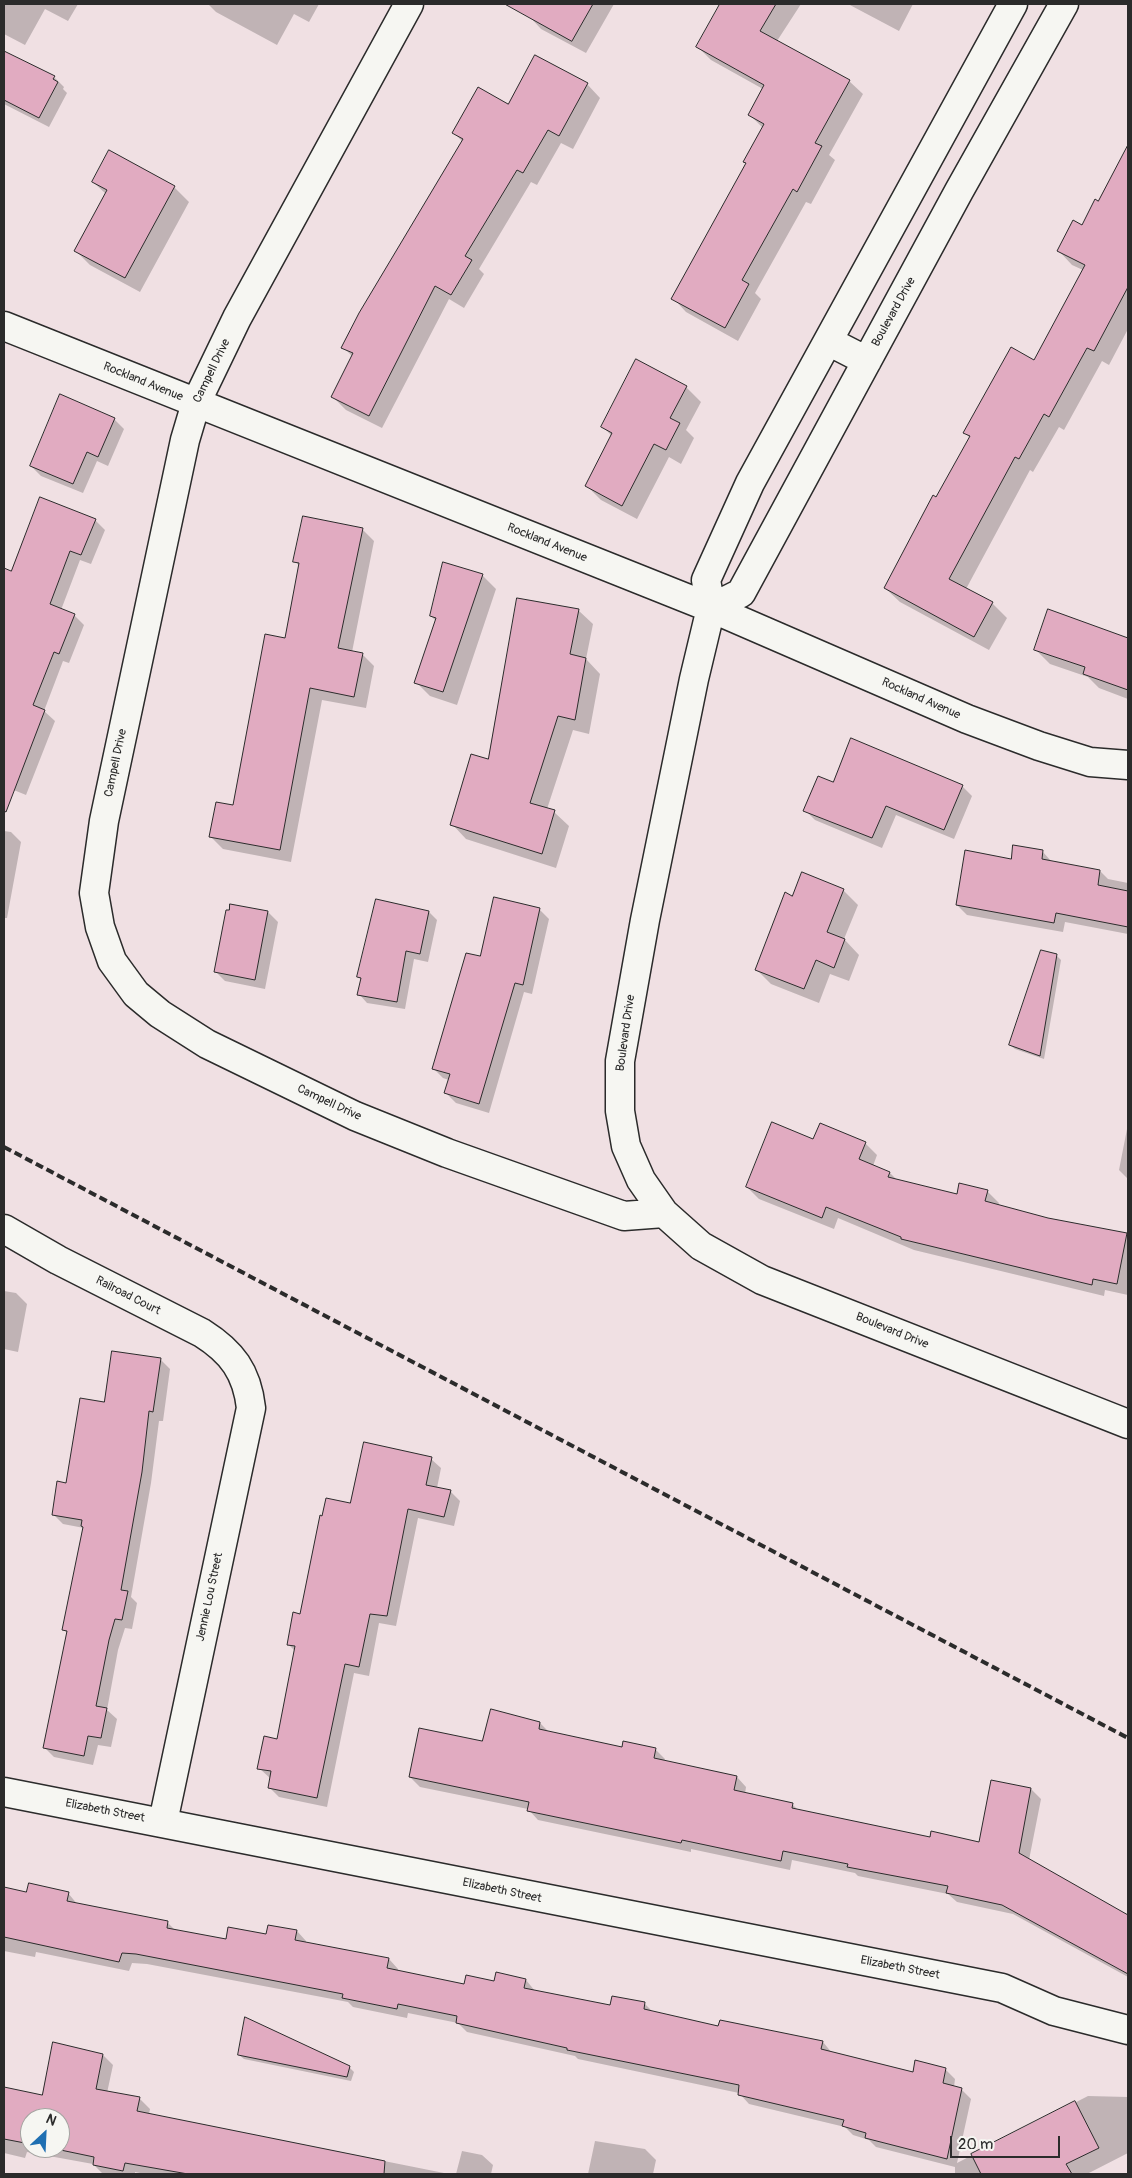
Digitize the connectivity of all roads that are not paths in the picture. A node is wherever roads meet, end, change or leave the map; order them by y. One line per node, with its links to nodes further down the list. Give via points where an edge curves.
1 (410, 4): 9 (street, Campell Drive, via 237,318)
2 (1013, 4): 4 (street, Boulevard Drive)
3 (1061, 5): 5 (street, Boulevard Drive)
4 (931, 152): 5 (street); 7 (street, Boulevard Drive)
5 (969, 173): 8 (street, Boulevard Drive)
6 (4, 326): 9 (street, Rockland Avenue)
7 (828, 341): 8 (street); 10 (street, Boulevard Drive, via 750,483 719,547 706,580)
8 (867, 361): 10 (street, Boulevard Drive, via 741,593)
9 (196, 403): 10 (street, Rockland Avenue); 12 (street, Campell Drive, via 185,440 104,821 94,893 100,927 112,961 136,994 160,1014 207,1044 355,1116 447,1153 624,1216)
10 (710, 608): 11 (street, Rockland Avenue, via 966,719 1090,762); 12 (street, Boulevard Drive, via 644,920 620,1061 620,1111 626,1146 641,1180)
11 (1128, 765)
12 (664, 1213): 15 (street, Boulevard Drive, via 702,1246 762,1280)
13 (4, 1230): 14 (street, Railroad Court, via 202,1333 224,1347)
14 (242, 1374): 17 (street, Jennie Lou Street, via 249,1390 251,1408)
15 (1128, 1424)
16 (4, 1792): 17 (street, Elizabeth Street)
17 (163, 1822): 18 (street, Elizabeth Street, via 549,1901 1002,1988 1054,2011)
18 (1128, 2030)

